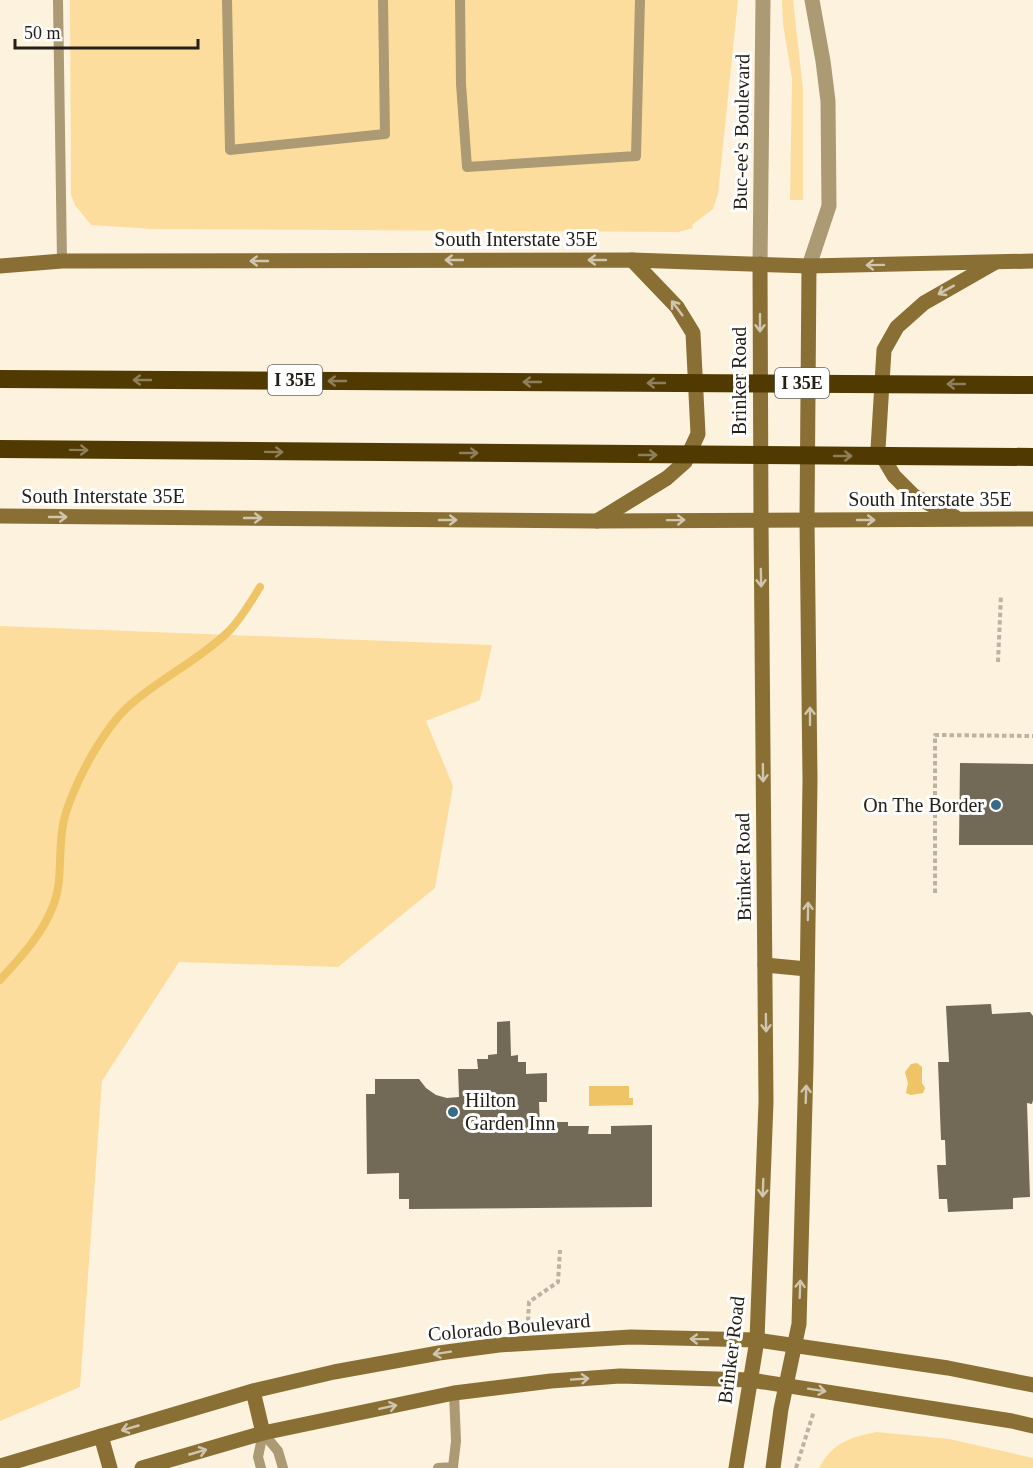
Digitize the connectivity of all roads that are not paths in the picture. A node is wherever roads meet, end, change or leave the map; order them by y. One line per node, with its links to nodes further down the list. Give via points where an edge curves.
1 (58, 0): 9 (lane)
2 (227, 0): 3 (lane, via 230,150 385,134)
3 (383, 0)
4 (460, 0): 5 (lane, via 467,167 636,156)
5 (640, 0)
6 (764, 0): 12 (street, Buc-ee's Boulevard)
7 (812, 0): 14 (street, via 828,101 829,206)
8 (632, 260): 9 (street, South Interstate 35E, one-way to 9); 12 (street, South Interstate 35E); 24 (street, one-way to 8, via 667,478 685,462 698,434 693,333 677,307)
9 (62, 261): 13 (street, South Interstate 35E)
10 (1033, 261): 11 (street, South Interstate 35E)
11 (997, 262): 14 (street, South Interstate 35E, one-way to 14); 23 (street, one-way to 23, via 924,303 897,327 884,350 878,449 894,476 914,496)
12 (760, 264): 14 (street, South Interstate 35E); 21 (street, Brinker Road, one-way to 21)
13 (0, 266)
14 (810, 266): 22 (street)
15 (0, 379): 16 (highway, I 35E, one-way to 15)
16 (1024, 385)
17 (0, 449): 18 (highway, one-way to 18)
18 (1033, 458)
19 (0, 516): 24 (street, South Interstate 35E, one-way to 24)
20 (1033, 519): 23 (street, South Interstate 35E)
21 (761, 520): 22 (street, South Interstate 35E); 24 (street, South Interstate 35E, one-way to 21); 25 (street, Brinker Road, one-way to 25)
22 (807, 520): 23 (street, South Interstate 35E, one-way to 23); 26 (street, one-way to 22)
23 (962, 520)
24 (597, 521)
25 (765, 965): 26 (street); 27 (street, Brinker Road, one-way to 27, via 766,1102)
26 (807, 969): 28 (street, one-way to 26, via 799,1312)
27 (758, 1340): 28 (street, Colorado Boulevard); 29 (street, Brinker Road); 32 (street, Colorado Boulevard, one-way to 32, via 631,1338 499,1345 346,1370)
28 (794, 1347): 30 (street); 31 (street, Colorado Boulevard, via 948,1368)
29 (751, 1380): 30 (street); 33 (street, one-way to 29, via 620,1376); 44 (street, Brinker Road)
30 (785, 1385): 34 (street, one-way to 34); 45 (street)
31 (1033, 1385)
32 (253, 1391): 35 (street); 36 (street, Colorado Boulevard, one-way to 36)
33 (454, 1394): 35 (street, one-way to 33); 38 (lane)
34 (1033, 1426)
35 (263, 1433): 40 (street, one-way to 35); 41 (lane, via 258,1457); 42 (lane, via 278,1451)
36 (100, 1436): 37 (street, Colorado Boulevard); 39 (street)
37 (0, 1466)
38 (455, 1467): 43 (lane)
39 (110, 1468)
40 (142, 1468)
41 (261, 1468)
42 (283, 1468)
43 (438, 1468)
44 (736, 1468)
45 (773, 1468)

